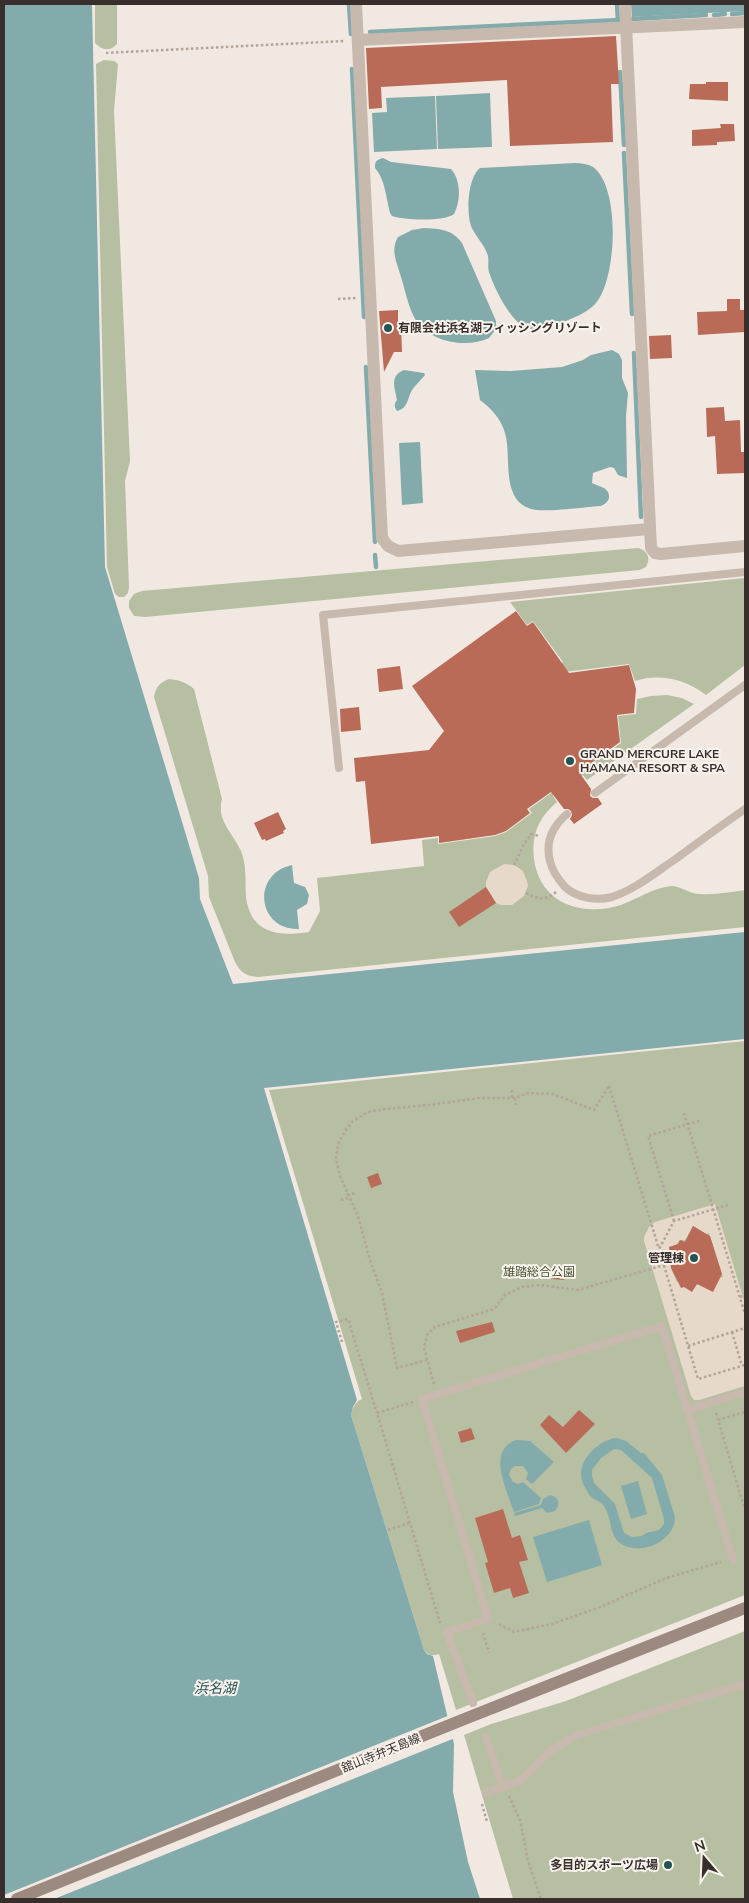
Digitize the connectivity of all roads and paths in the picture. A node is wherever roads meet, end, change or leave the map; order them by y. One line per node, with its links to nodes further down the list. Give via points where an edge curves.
1 (356, 4): 5 (street)
2 (625, 4): 4 (street)
3 (745, 22): 4 (street)
4 (626, 27): 5 (street); 9 (street)
5 (358, 40): 6 (path); 9 (street, via 382,538 398,551)
6 (106, 53)
7 (338, 298): 8 (path)
8 (361, 298)
9 (649, 529): 10 (street, via 650,548 655,553)
10 (745, 546)
11 (745, 572): 13 (lane, via 323,614)
12 (745, 686): 14 (lane)
13 (339, 768)
14 (595, 793)
15 (745, 809): 16 (lane, via 644,882 599,899 568,889 553,872 548,850 550,839 553,828)
16 (567, 814)
17 (540, 836): 18 (path, via 531,834)
18 (514, 865)
19 (556, 891): 20 (path, via 544,899)
20 (526, 893)
21 (512, 1090): 22 (path)
22 (514, 1098): 23 (path); 28 (path, via 480,1098 368,1112 353,1121 338,1144 336,1159); 33 (path, via 528,1093 553,1094 594,1110 609,1086)
23 (516, 1106)
24 (684, 1113): 26 (path)
25 (702, 1120): 26 (path)
26 (688, 1124): 31 (path); 32 (path, via 648,1136)
27 (355, 1193): 28 (path)
28 (348, 1196): 29 (path); 42 (path, via 358,1216 382,1293 398,1368)
29 (341, 1200)
30 (728, 1205): 31 (path)
31 (713, 1209): 32 (path); 36 (path)
32 (674, 1221): 33 (path)
33 (659, 1249): 34 (path)
34 (664, 1265): 41 (path); 42 (path, via 578,1290 531,1285 513,1290 494,1309 431,1331 424,1347)
35 (745, 1295): 36 (path)
36 (740, 1297): 37 (path)
37 (745, 1314)
38 (745, 1328): 39 (path)
39 (732, 1332): 41 (path); 43 (path)
40 (342, 1342): 50 (path, via 336,1322 348,1319)
41 (688, 1346): 43 (path, via 698,1379)
42 (427, 1360): 45 (path)
43 (744, 1365)
44 (745, 1392): 47 (lane)
45 (437, 1395): 46 (lane); 48 (lane, via 662,1326)
46 (422, 1399): 50 (path); 57 (lane)
47 (713, 1402): 48 (lane); 51 (path)
48 (687, 1410): 55 (lane)
49 (745, 1412): 51 (path)
50 (376, 1413): 53 (path)
51 (718, 1420): 52 (path)
52 (745, 1510)
53 (410, 1523): 54 (path); 58 (path, via 443,1633)
54 (388, 1530)
55 (733, 1560): 57 (path, via 666,1578 598,1608 538,1628 514,1632)
56 (745, 1608): 69 (main road, 舘山寺弁天島線)
57 (488, 1619): 58 (lane)
58 (447, 1632): 62 (lane)
59 (484, 1634): 60 (path)
60 (489, 1653)
61 (745, 1684): 64 (lane, via 577,1735 550,1750 520,1781)
62 (473, 1703)
63 (486, 1737): 64 (lane)
64 (503, 1787): 65 (lane)
65 (486, 1793)
66 (481, 1804): 68 (path)
67 (512, 1804): 70 (path, via 520,1820 528,1861)
68 (487, 1822)
69 (17, 1899)
70 (541, 1899)

